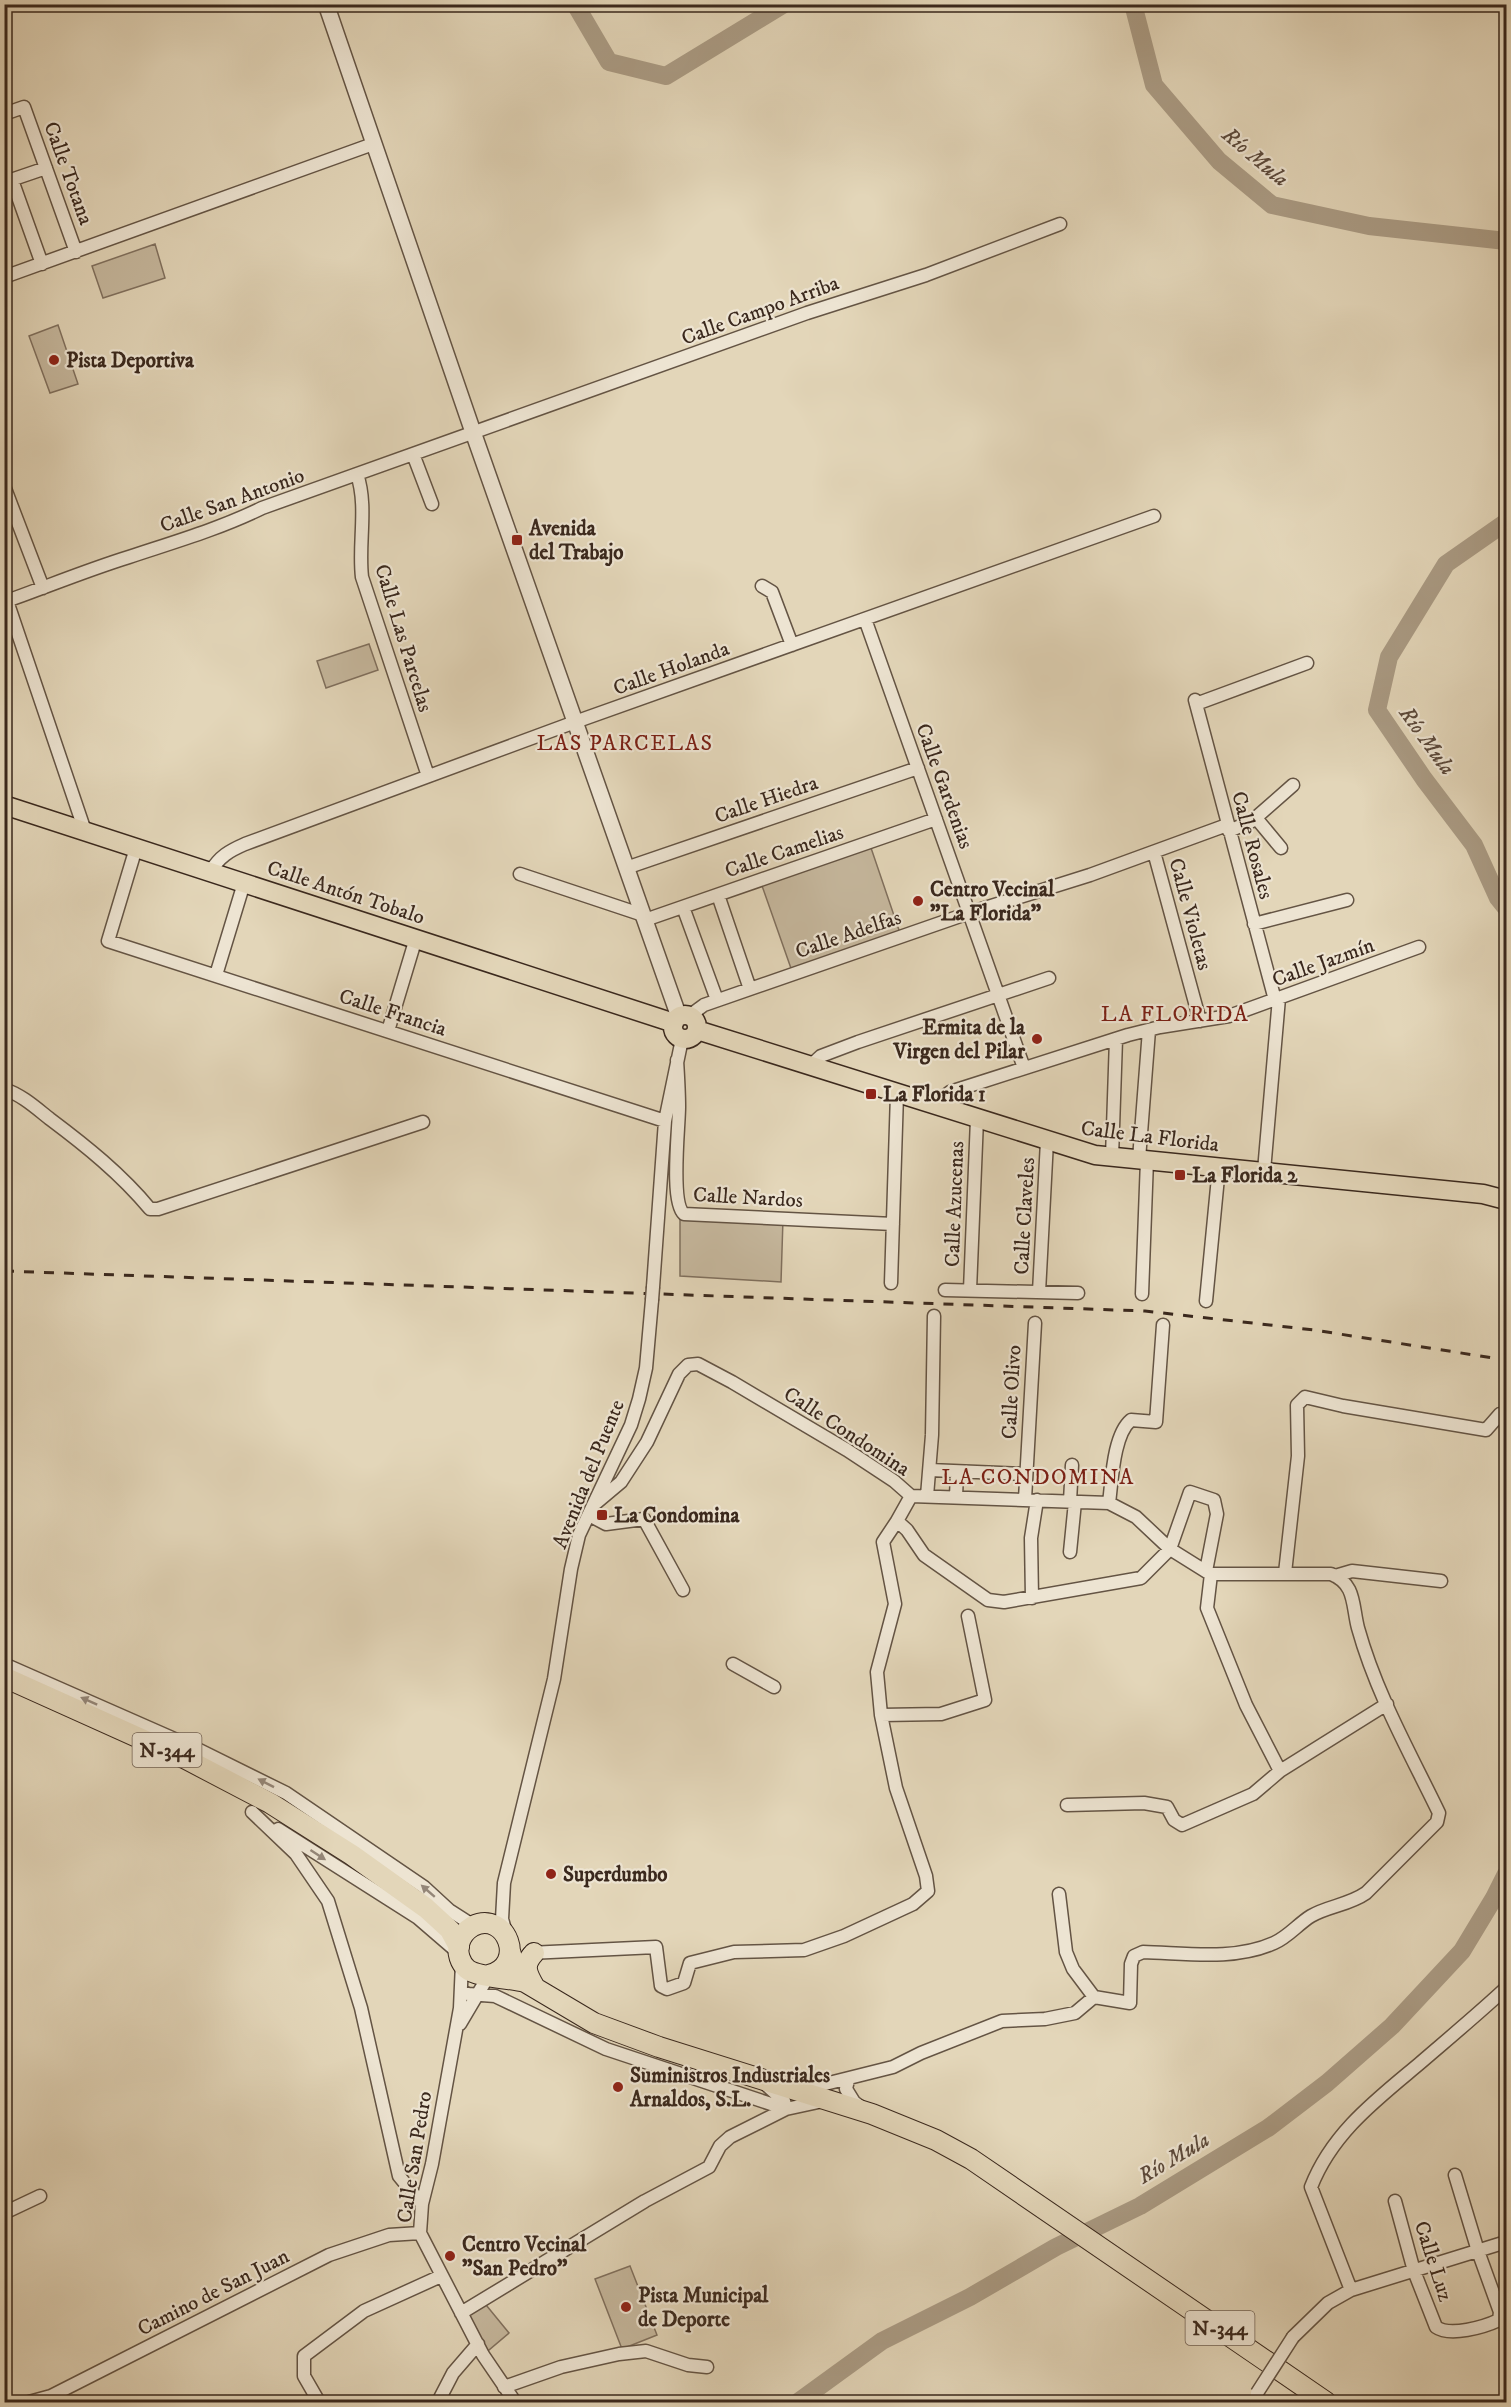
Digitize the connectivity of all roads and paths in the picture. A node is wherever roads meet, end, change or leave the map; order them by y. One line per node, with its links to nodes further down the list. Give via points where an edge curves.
1 (326, 4): 3 (street)
2 (4, 114): 4 (street, Calle Totana, via 24,107)
3 (373, 144): 7 (street); 10 (street)
4 (46, 168): 5 (street); 7 (street, Calle Totana)
5 (8, 181): 8 (street)
6 (1060, 224): 10 (street, Calle Campo Arriba, via 926,275 807,313)
7 (76, 252): 8 (street)
8 (42, 264): 9 (street)
9 (5, 275)
10 (473, 432): 11 (street, Calle San Antonio); 22 (street)
11 (413, 454): 12 (street, Calle San Antonio); 14 (street)
12 (357, 474): 17 (street, Calle San Antonio, via 176,543); 24 (street, Calle Las Parcelas, via 363,503 362,577)
13 (4, 486): 17 (street)
14 (432, 504)
15 (1154, 516): 19 (street, Calle Holanda)
16 (762, 586): 20 (street, via 772,592)
17 (43, 588): 18 (street, Calle San Antonio)
18 (6, 601): 30 (street)
19 (865, 619): 20 (street, Calle Holanda); 23 (street, Calle Gardenias)
20 (792, 645): 22 (street, Calle Holanda)
21 (1307, 663): 29 (street, Calle Rosales, via 1196,702)
22 (575, 722): 24 (street, Calle Holanda); 34 (street)
23 (918, 768): 28 (street, Calle Gardenias); 34 (street, Calle Hiedra)
24 (428, 776): 35 (street, Calle Holanda, via 227,852)
25 (1293, 785): 27 (street, Calle Adelfas)
26 (4, 805): 30 (main road, Calle Antón Tobalo)
27 (1256, 818): 29 (street, Calle Adelfas); 32 (street)
28 (936, 819): 38 (street, Calle Camelias); 41 (street, Calle Gardenias)
29 (1228, 828): 33 (street, Calle Adelfas); 43 (street, Calle Rosales)
30 (85, 831): 31 (main road, Calle Antón Tobalo)
31 (136, 848): 35 (main road, Calle Antón Tobalo); 46 (street, Calle Francia, via 108,941)
32 (1281, 848)
33 (1154, 852): 41 (street, Calle Adelfas); 52 (street, Calle Violetas)
34 (626, 868): 42 (street)
35 (210, 872): 37 (main road, Calle Antón Tobalo)
36 (520, 873): 42 (street)
37 (244, 883): 44 (main road, Calle Antón Tobalo); 46 (street)
38 (718, 895): 40 (street, Calle Camelias); 48 (street)
39 (1347, 900): 43 (street)
40 (683, 907): 42 (street, Calle Camelias); 51 (street)
41 (969, 912): 48 (street, Calle Adelfas); 49 (street, Calle Gardenias)
42 (644, 918): 53 (street)
43 (1254, 924): 50 (street, Calle Rosales)
44 (416, 938): 53 (main road, Calle Antón Tobalo); 54 (street)
45 (1419, 947): 50 (street, Calle Jazmín)
46 (216, 975): 54 (street, Calle Francia)
47 (1049, 978): 49 (street)
48 (750, 989): 51 (street, Calle Adelfas)
49 (997, 994): 58 (street, via 821,1056); 59 (street, Calle Gardenias)
50 (1277, 999): 52 (street, Calle Jazmín, via 1229,1016); 70 (street, Calle Rosales)
51 (717, 1000): 53 (street, Calle Adelfas, via 696,1008)
52 (1200, 1021): 55 (street, Calle Jazmín)
53 (684, 1025): 57 (street, Avenida del Puente); 58 (main road, Calle La Florida)
54 (388, 1030): 64 (street, Calle Francia)
55 (1149, 1030): 56 (street, Calle Jazmín); 68 (street)
56 (1116, 1039): 59 (street, Calle Jazmín); 67 (street)
57 (677, 1060): 64 (street, Avenida del Puente); 72 (street, Calle Nardos, via 678,1205 684,1214)
58 (810, 1066): 61 (main road, Calle La Florida)
59 (1024, 1068): 62 (street, Calle Jazmín, via 950,1092)
60 (4, 1089): 65 (street, via 16,1093 75,1138 128,1183 150,1209)
61 (897, 1094): 62 (main road, Calle La Florida); 72 (street)
62 (933, 1105): 63 (main road, Calle La Florida)
63 (977, 1119): 66 (main road, Calle La Florida); 75 (street, Calle Azucenas)
64 (665, 1121): 93 (street, Avenida del Puente, bridge, via 646,1368 631,1425)
65 (423, 1122)
66 (1047, 1141): 67 (main road, Calle La Florida); 76 (street, Calle Claveles)
67 (1112, 1157): 68 (main road, Calle La Florida)
68 (1143, 1160): 69 (main road, Calle La Florida); 78 (street)
69 (1219, 1167): 70 (main road, Calle La Florida); 79 (street)
70 (1264, 1171): 71 (main road, Calle La Florida, via 1483,1194)
71 (1506, 1200)
72 (893, 1224): 73 (street)
73 (891, 1283)
74 (945, 1290): 75 (street)
75 (970, 1290): 76 (street)
76 (1039, 1292): 77 (street)
77 (1078, 1293)
78 (1142, 1294)
79 (1206, 1301)
80 (934, 1316): 85 (street)
81 (1035, 1323): 87 (street, Calle Olivo)
82 (1163, 1325): 94 (street, via 1156,1422 1131,1420 1125,1425 1114,1462)
83 (1500, 1414): 100 (street, via 1486,1430 1305,1397 1297,1405 1298,1456)
84 (1072, 1466): 92 (street)
85 (930, 1470): 86 (street); 89 (street)
86 (957, 1472): 87 (street); 90 (street)
87 (1026, 1474): 91 (street, Calle Olivo)
88 (911, 1496): 89 (street, Calle Condomina); 93 (street, Calle Condomina, via 848,1450 698,1364 688,1365 680,1374 647,1442 621,1482); 96 (street)
89 (927, 1496): 90 (street, Calle Condomina)
90 (956, 1497): 91 (street, Calle Condomina)
91 (1031, 1499): 92 (street, Calle Condomina); 104 (street, Calle Olivo)
92 (1073, 1501): 94 (street, Calle Condomina); 98 (street)
93 (596, 1503): 95 (street, Avenida del Puente)
94 (1109, 1503): 97 (street, Calle Condomina, via 1136,1517)
95 (589, 1515): 103 (street, via 606,1524 644,1519); 114 (street, Avenida del Puente, via 579,1535 571,1569 554,1679)
96 (897, 1521): 104 (street, via 924,1555 988,1600); 111 (street, via 883,1542 895,1604 877,1672)
97 (1170, 1549): 99 (street, Calle Condomina); 99 (street, via 1190,1492 1214,1500 1216,1514); 104 (street, via 1141,1578)
98 (1070, 1552)
99 (1208, 1573): 100 (street); 112 (street, via 1207,1608 1246,1705)
100 (1285, 1573): 101 (street)
101 (1335, 1576): 102 (street, via 1352,1571); 110 (street, via 1349,1587 1358,1628)
102 (1441, 1581)
103 (682, 1590)
104 (1032, 1598)
105 (968, 1616): 111 (street, via 985,1700 941,1714)
106 (4, 1664): 117 (street, one-way to 106, via 286,1794 195,1748)
107 (734, 1664): 109 (street)
108 (4, 1677): 116 (highway, N-344, via 229,1780 352,1855)
109 (774, 1687)
110 (1387, 1704): 112 (street); 126 (street, via 1439,1814 1437,1822 1366,1893 1355,1901 1312,1916 1277,1942 1259,1949 1231,1954 1143,1952 1134,1956 1131,1964 1130,2003)
111 (881, 1715): 119 (street, via 896,1788 926,1876 928,1891 913,1904 804,1950 734,1952 690,1963 684,1983 667,1989 661,1986 656,1947)
112 (1280, 1771): 113 (street, via 1253,1794 1182,1826 1173,1820 1167,1807 1144,1803)
113 (1067, 1805)
114 (504, 1883): 117 (street, Avenida del Puente, via 488,1918); 118 (street, Avenida del Puente, via 502,1918)
115 (1059, 1894): 126 (street, via 1066,1952 1073,1969)
116 (426, 1908): 117 (highway, N-344, via 455,1923); 120 (highway, via 450,1930)
117 (476, 1925): 118 (highway, N-344, via 500,1929); 120 (highway, via 464,1934)
118 (509, 1945): 119 (street); 121 (highway, via 502,1968); 122 (highway, via 515,1969)
119 (534, 1953): 122 (highway, via 528,1959 526,1971)
120 (460, 1956): 121 (highway, via 477,1974); 124 (street, Calle San Pedro); 137 (street, one-way to 120, via 399,2176 361,2008 328,1901 296,1854 252,1812 418,1918)
121 (489, 1975): 122 (highway); 125 (street, Calle San Pedro)
122 (531, 1986): 128 (highway, N-344, via 594,2023 626,2036)
123 (1506, 1988): 144 (street, via 1365,2109 1342,2132 1319,2166 1311,2187)
124 (461, 1991): 125 (street); 127 (street, Calle San Pedro)
125 (478, 1995): 127 (street, Calle San Pedro); 132 (street, via 495,1996 606,2049)
126 (1094, 1997): 129 (street, via 1075,2013 1002,2021 893,2067)
127 (453, 2038): 137 (street, Calle San Pedro)
128 (760, 2079): 130 (highway, N-344); 132 (street, via 784,2101)
129 (848, 2080): 130 (street); 133 (street, via 846,2089 854,2102)
130 (800, 2090): 131 (highway, N-344)
131 (831, 2100): 132 (street); 133 (highway, N-344)
132 (786, 2109): 145 (street, via 730,2137 720,2146 709,2167 645,2201)
133 (872, 2114): 154 (highway, N-344, via 962,2155)
134 (1455, 2175): 141 (street)
135 (40, 2196): 138 (street)
136 (1395, 2201): 142 (street, Calle Luz)
137 (422, 2204): 139 (street, Calle San Pedro)
138 (4, 2213)
139 (420, 2233): 143 (street, Calle San Pedro); 150 (street, Camino de San Juan, via 389,2235 329,2255 51,2396)
140 (1506, 2242): 141 (street)
141 (1478, 2251): 142 (street); 142 (street, Calle Luz, via 1500,2312 1499,2320 1467,2330 1442,2331 1429,2312)
142 (1414, 2271): 144 (street)
143 (441, 2276): 145 (street, Calle San Pedro); 151 (street, via 364,2311 304,2356 304,2376)
144 (1352, 2290): 149 (street, bridge, via 1328,2303 1293,2337)
145 (461, 2313): 146 (street, Calle San Pedro)
146 (478, 2343): 148 (street, Calle San Pedro); 152 (street, via 453,2373)
147 (706, 2367): 148 (street, via 646,2351 561,2367)
148 (504, 2387): 153 (street, Calle San Pedro)
149 (1254, 2398)
150 (29, 2403)
151 (319, 2403)
152 (438, 2403)
153 (515, 2403)
154 (1326, 2403)

